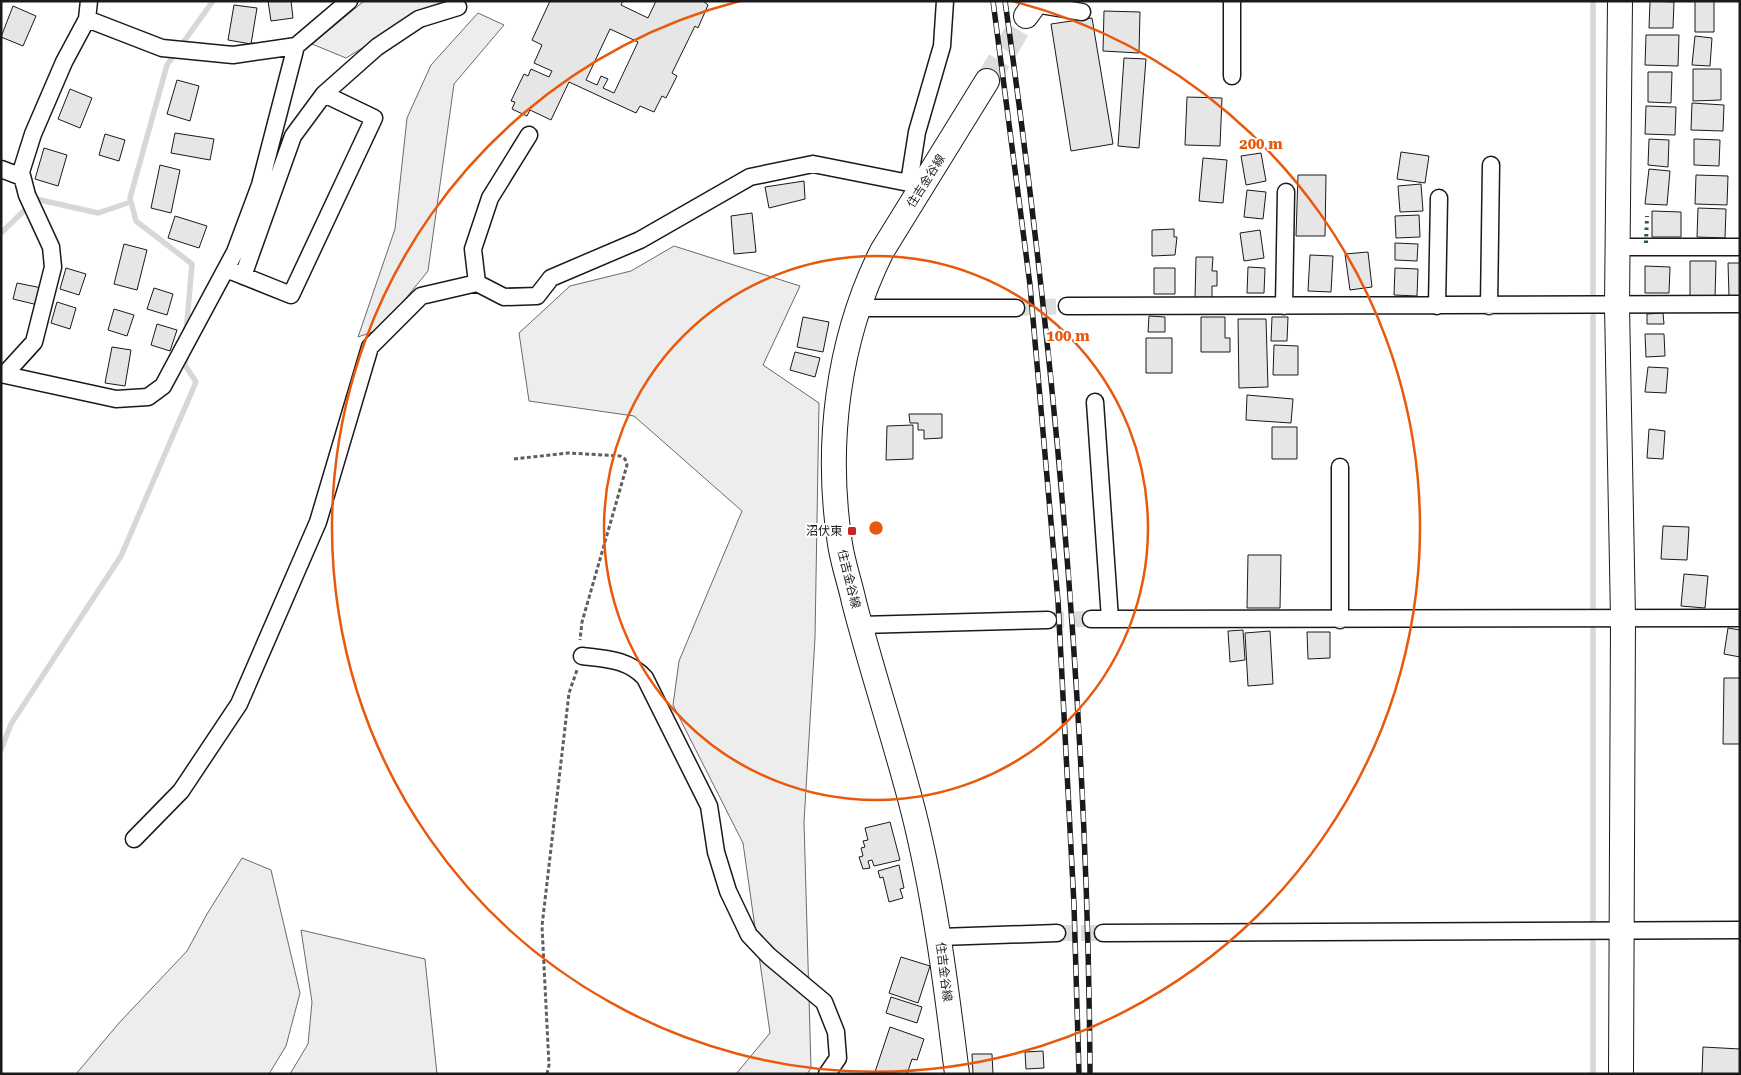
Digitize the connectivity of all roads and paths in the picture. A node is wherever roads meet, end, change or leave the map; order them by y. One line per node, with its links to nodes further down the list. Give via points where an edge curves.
1 (89, 1): 9 (street)
2 (349, 1): 10 (street)
3 (945, 1): 18 (street, via 942,46 917,132)
4 (1232, 1): 11 (street)
5 (1620, 1): 21 (street)
6 (458, 7): 13 (street, via 419,19 376,47)
7 (1033, 7): 8 (street)
8 (1082, 12)
9 (88, 19): 10 (street, via 165,48 233,55); 17 (street, via 64,62 32,134)
10 (296, 46): 23 (street, via 260,185)
11 (1232, 76)
12 (987, 81): 18 (street, 住吉金谷線)
13 (324, 94): 24 (street, via 293,136); 24 (street, via 374,118 291,295)
14 (530, 135): 25 (street, via 490,198 473,248)
15 (1491, 165): 30 (street)
16 (1, 169): 17 (street)
17 (22, 177): 34 (street, via 51,247 53,267 34,342)
18 (915, 186): 25 (street, via 813,164 750,177 640,240 551,278 537,296 504,297); 32 (street, 住吉金谷線, via 869,278)
19 (1286, 192): 28 (street)
20 (1439, 198): 29 (street)
21 (1617, 246): 22 (street); 31 (street)
22 (1740, 247)
23 (226, 269): 24 (street); 34 (street, via 163,386 148,397 116,399)
24 (243, 276)
25 (477, 283): 46 (street, via 421,296 370,348 318,522 239,704 180,791)
26 (1740, 304): 31 (street)
27 (1068, 306): 28 (street)
28 (1284, 306): 29 (street)
29 (1437, 306): 30 (street)
30 (1489, 306): 31 (street)
31 (1602, 306): 38 (street)
32 (859, 308): 33 (street); 44 (street, 住吉金谷線, via 840,379 834,418 834,474 840,545)
33 (1016, 308)
34 (3, 374)
35 (1095, 402): 41 (street)
36 (514, 459): 45 (path, via 568,453 625,459 627,465 582,622)
37 (1340, 467): 43 (street)
38 (1605, 618): 39 (street); 43 (street); 47 (street)
39 (1740, 618)
40 (1091, 619): 41 (street)
41 (1110, 619): 43 (street)
42 (1048, 620): 44 (street)
43 (1340, 620)
44 (860, 625): 51 (street, 住吉金谷線, via 913,811)
45 (582, 656): 52 (path, via 569,693 542,926); 53 (street, via 617,660 636,669 645,678 709,806 716,852 728,891 749,935 824,1002 836,1032 838,1058)
46 (134, 839)
47 (1624, 929): 48 (street); 50 (street); 55 (street)
48 (1740, 930)
49 (1057, 933): 51 (street)
50 (1103, 933)
51 (940, 937): 54 (street, 住吉金谷線)
52 (547, 1074)
53 (826, 1074)
54 (957, 1074)
55 (1621, 1074)

